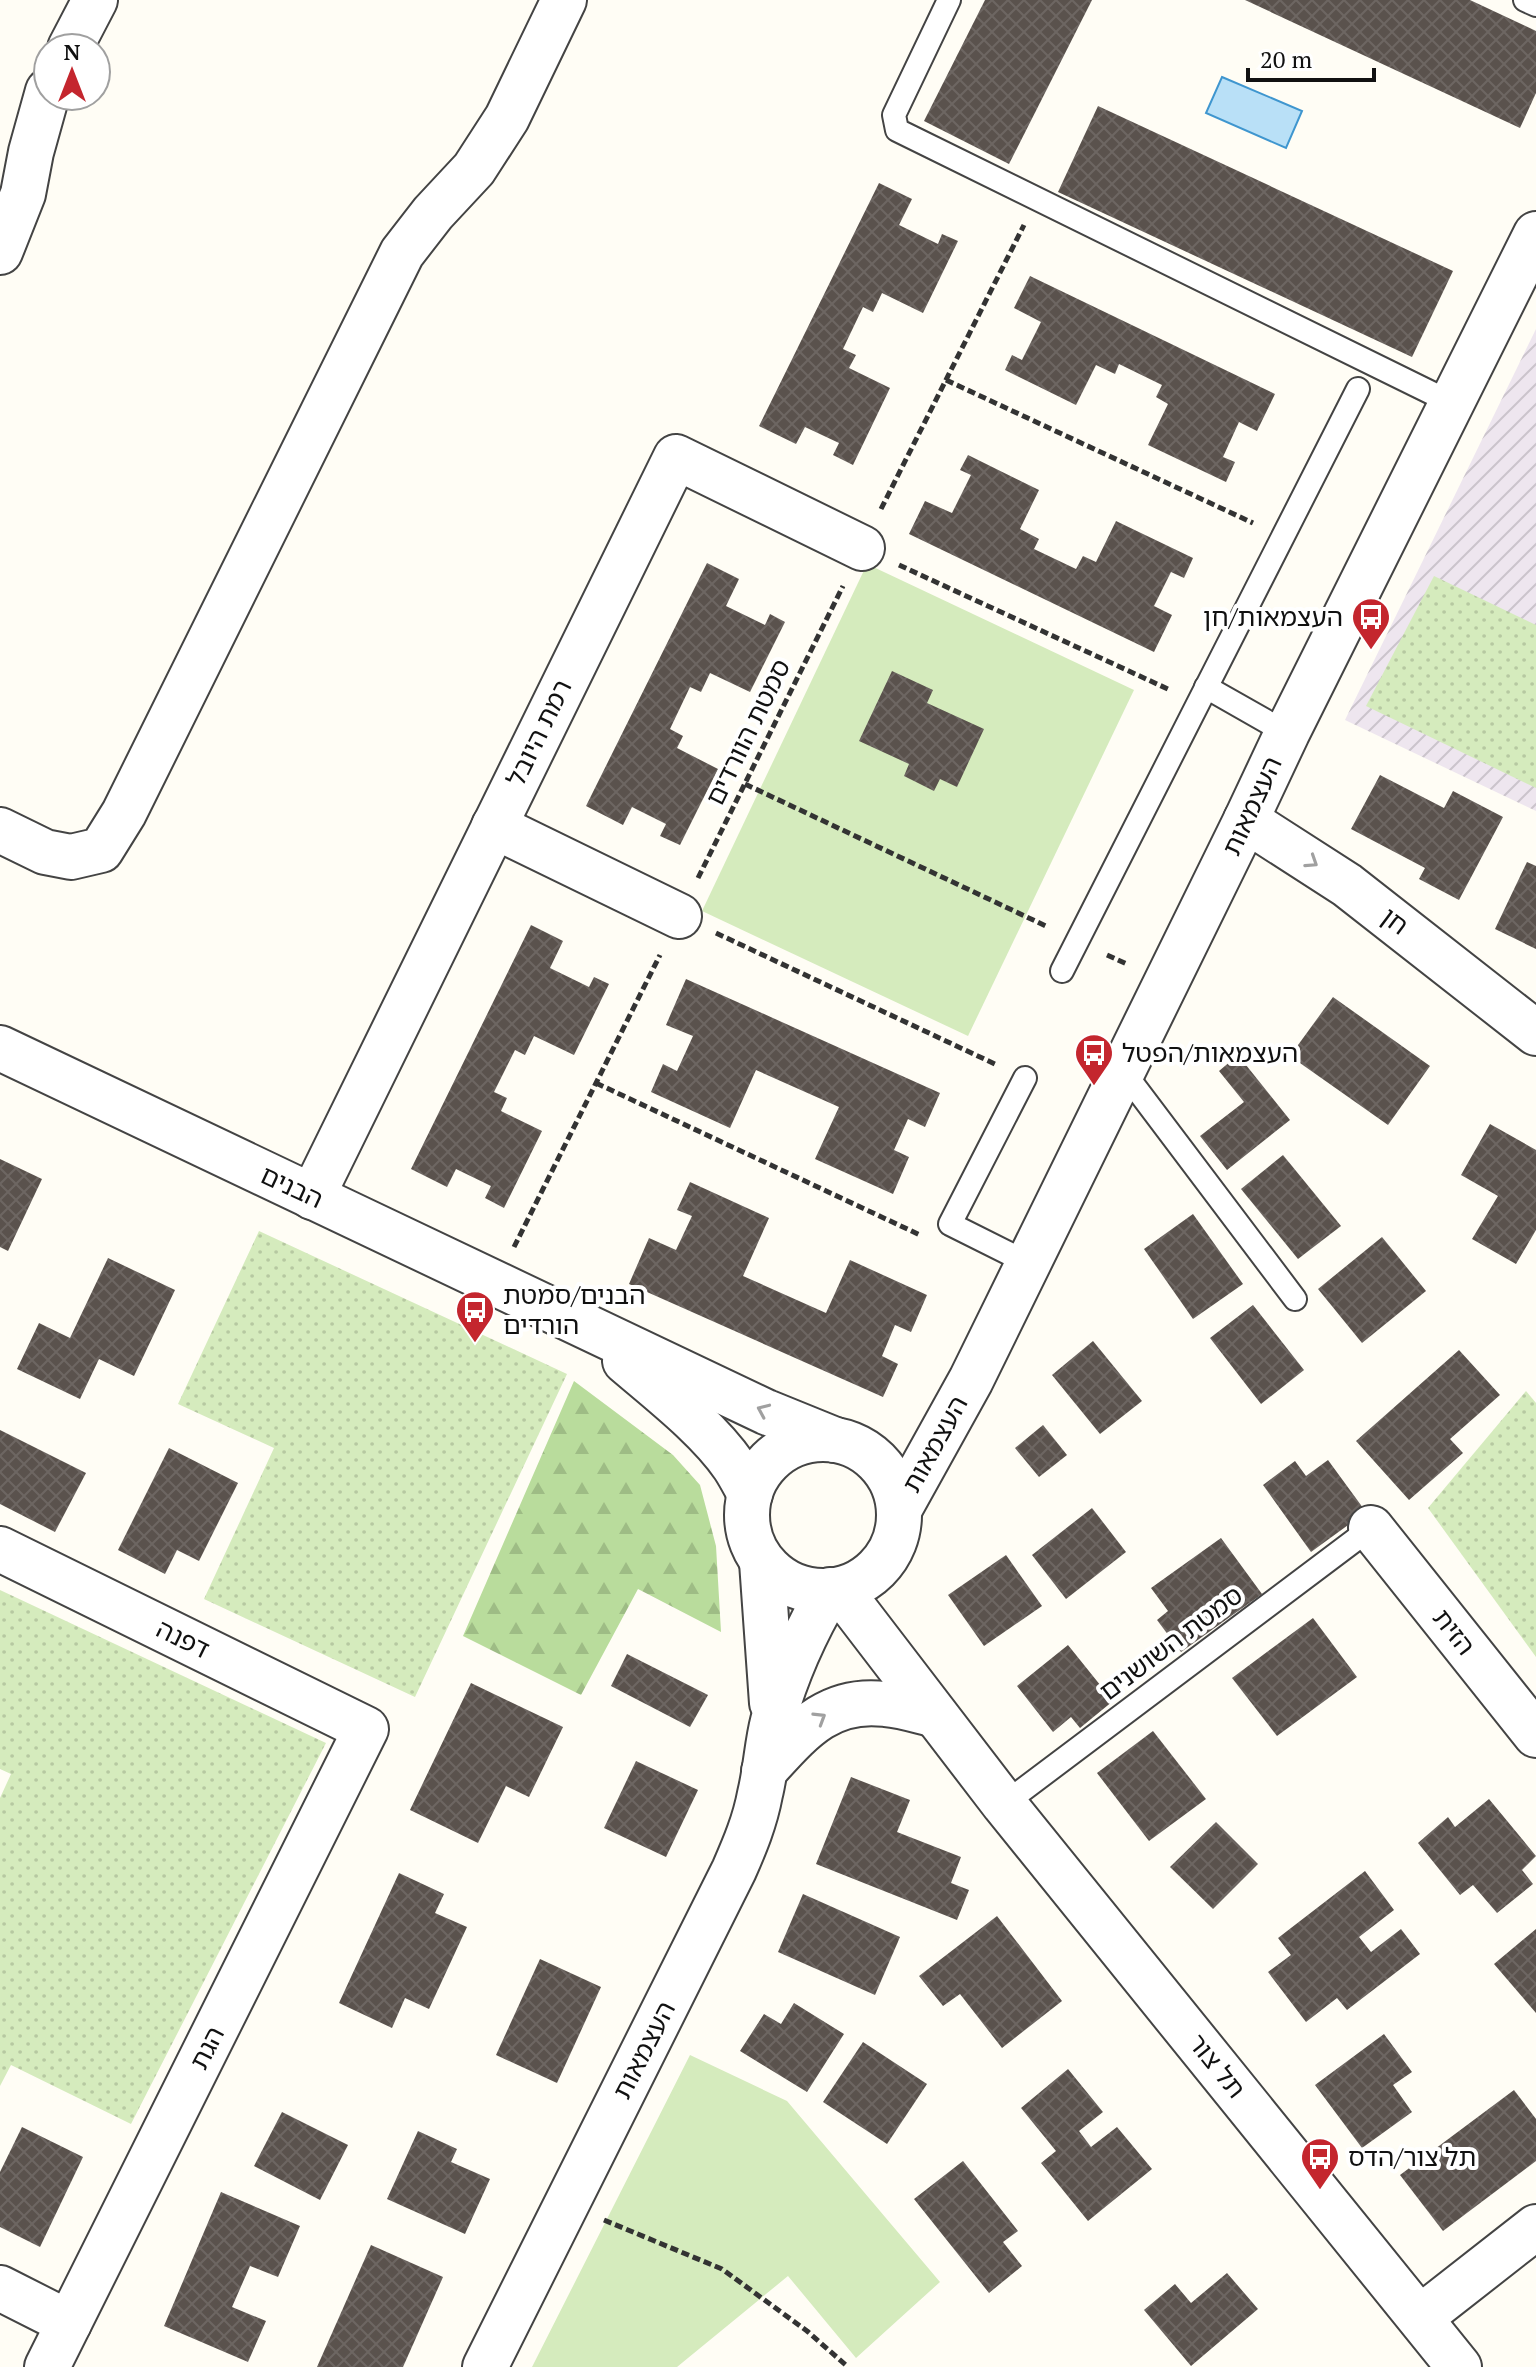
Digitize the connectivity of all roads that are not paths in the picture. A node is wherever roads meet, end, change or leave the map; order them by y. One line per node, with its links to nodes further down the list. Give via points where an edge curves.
1 (95, 0): 6 (street)
2 (564, 0): 17 (street, via 507,118 474,169 402,253 101,850 71,857 45,852)
3 (949, 0): 11 (lane, via 894,115 897,130)
4 (1525, 0): 5 (lane)
5 (1536, 5)
6 (78, 32)
7 (42, 112): 9 (street, via 23,194)
8 (1536, 234): 11 (street, העצמאות)
9 (0, 252)
10 (1358, 389): 13 (lane)
11 (1452, 403): 14 (street, העצמאות)
12 (862, 548): 16 (street, רמת היובל, via 676,457)
13 (1202, 695): 14 (lane); 19 (lane)
14 (1287, 733): 15 (street, העצמאות)
15 (1246, 820): 20 (street, חן, one-way to 20, via 1347,885); 22 (street, העצמאות)
16 (494, 826): 18 (street); 24 (street, רמת היובל)
17 (0, 830)
18 (679, 916)
19 (1062, 971)
20 (1536, 1033)
21 (0, 1048): 24 (street, הבנים)
22 (1123, 1071): 25 (street, העצמאות); 26 (lane)
23 (1025, 1078): 25 (lane, via 950,1224)
24 (312, 1197): 27 (street, הבנים)
25 (1028, 1263): 28 (street, העצמאות)
26 (1295, 1299)
27 (584, 1325): 29 (street, הבנים, one-way to 27, via 766,1412); 30 (street, הבנים, via 706,1435)
28 (971, 1380): 29 (street, העצמאות, via 897,1441); 31 (street, העצמאות)
29 (850, 1445): 30 (street, via 825,1438 780,1452 761,1470); 31 (street, via 880,1464 894,1485)
30 (750, 1494): 35 (street, via 746,1517)
31 (900, 1508): 34 (street)
32 (1371, 1528): 40 (street, הזית); 43 (lane, סמטת השושנים)
33 (0, 1549): 39 (street, דפנה)
34 (889, 1555): 36 (street, via 873,1573); 41 (street, תל צור, via 890,1620)
35 (762, 1562): 36 (street, via 797,1587); 38 (street, העצמאות)
36 (835, 1590): 37 (street, תל צור); 38 (street, העצמאות, via 815,1615)
37 (935, 1715): 41 (street, תל צור); 42 (street, one-way to 37, via 820,1715 854,1704 885,1704)
38 (773, 1722): 42 (street, העצמאות)
39 (366, 1729): 47 (street, הגת)
40 (1536, 1735)
41 (974, 1766): 43 (street, תל צור)
42 (764, 1771): 49 (street, העצמאות, via 751,1830 734,1870)
43 (1004, 1804): 46 (street, תל צור)
44 (1536, 2227): 46 (street)
45 (0, 2288): 47 (street)
46 (1421, 2317): 50 (street, תל צור)
47 (69, 2323): 48 (street, הגת)
48 (47, 2367)
49 (485, 2367)
50 (1459, 2367)

